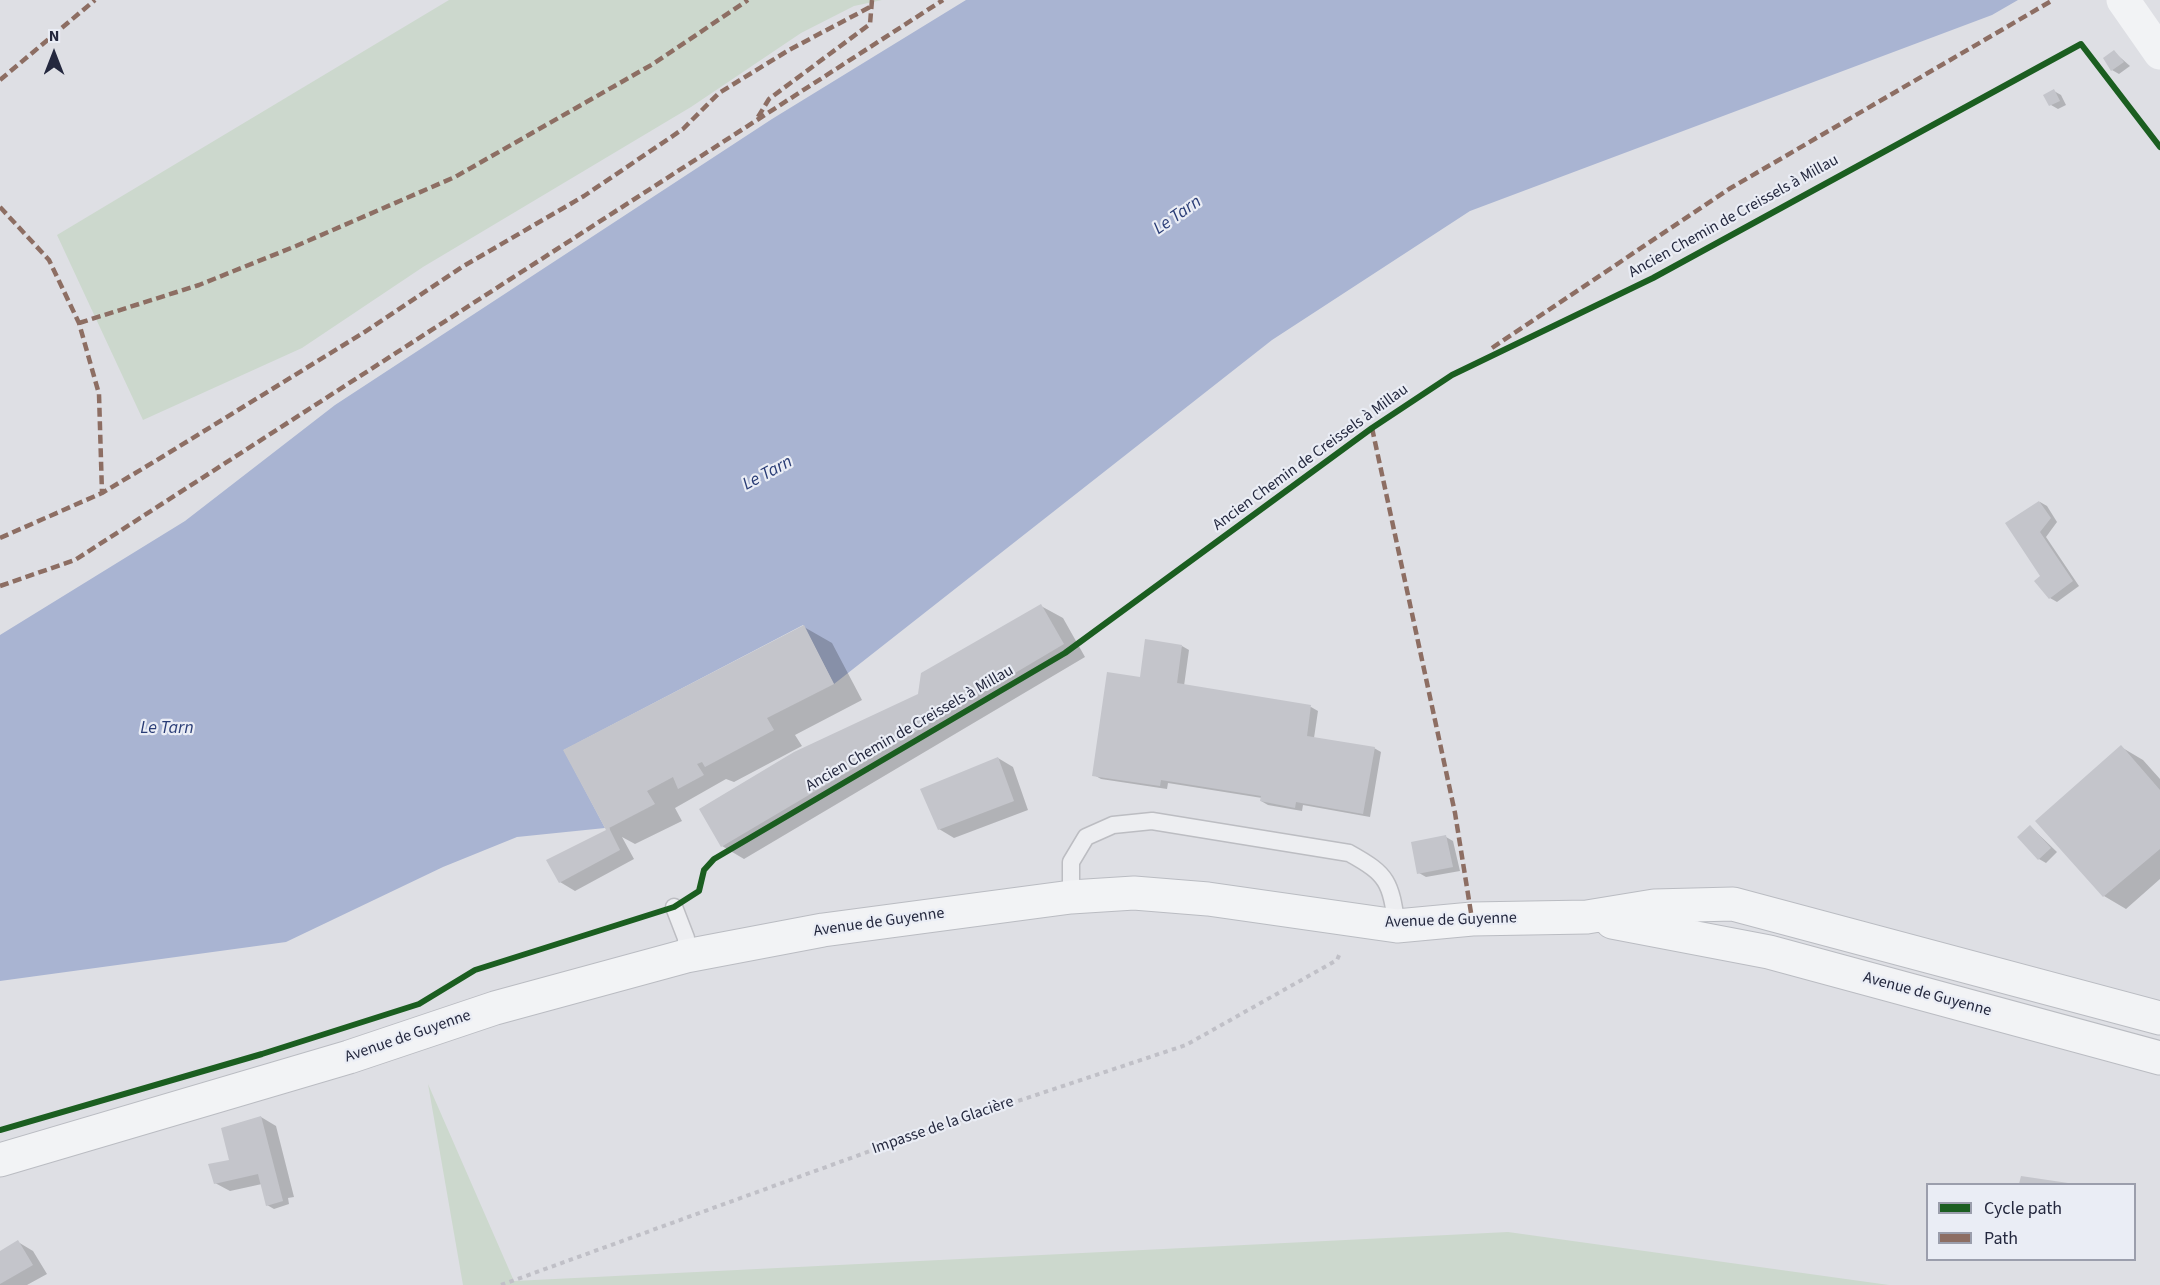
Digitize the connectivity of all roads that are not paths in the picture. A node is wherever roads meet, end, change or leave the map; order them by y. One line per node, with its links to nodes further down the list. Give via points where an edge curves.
1 (2122, 0): 2 (main road)
2 (2160, 53)
3 (1071, 897): 6 (main road, Avenue de Guyenne, via 1134,893 1208,899); 6 (lane, via 1071,862 1086,837 1113,825 1152,821 1348,853 1377,869 1392,891); 7 (main road, Avenue de Guyenne, via 824,930)
4 (674, 907): 7 (lane, via 686,938)
5 (1587, 917): 6 (main road, Avenue de Guyenne, via 1472,919); 8 (main road, Avenue de Guyenne, via 1654,906 1732,904); 9 (main road, Avenue de Guyenne, via 1769,952)
6 (1397, 927)
7 (686, 956): 10 (main road, Avenue de Guyenne, via 495,1008 192,1106)
8 (2160, 1018)
9 (2160, 1058)
10 (0, 1160)

